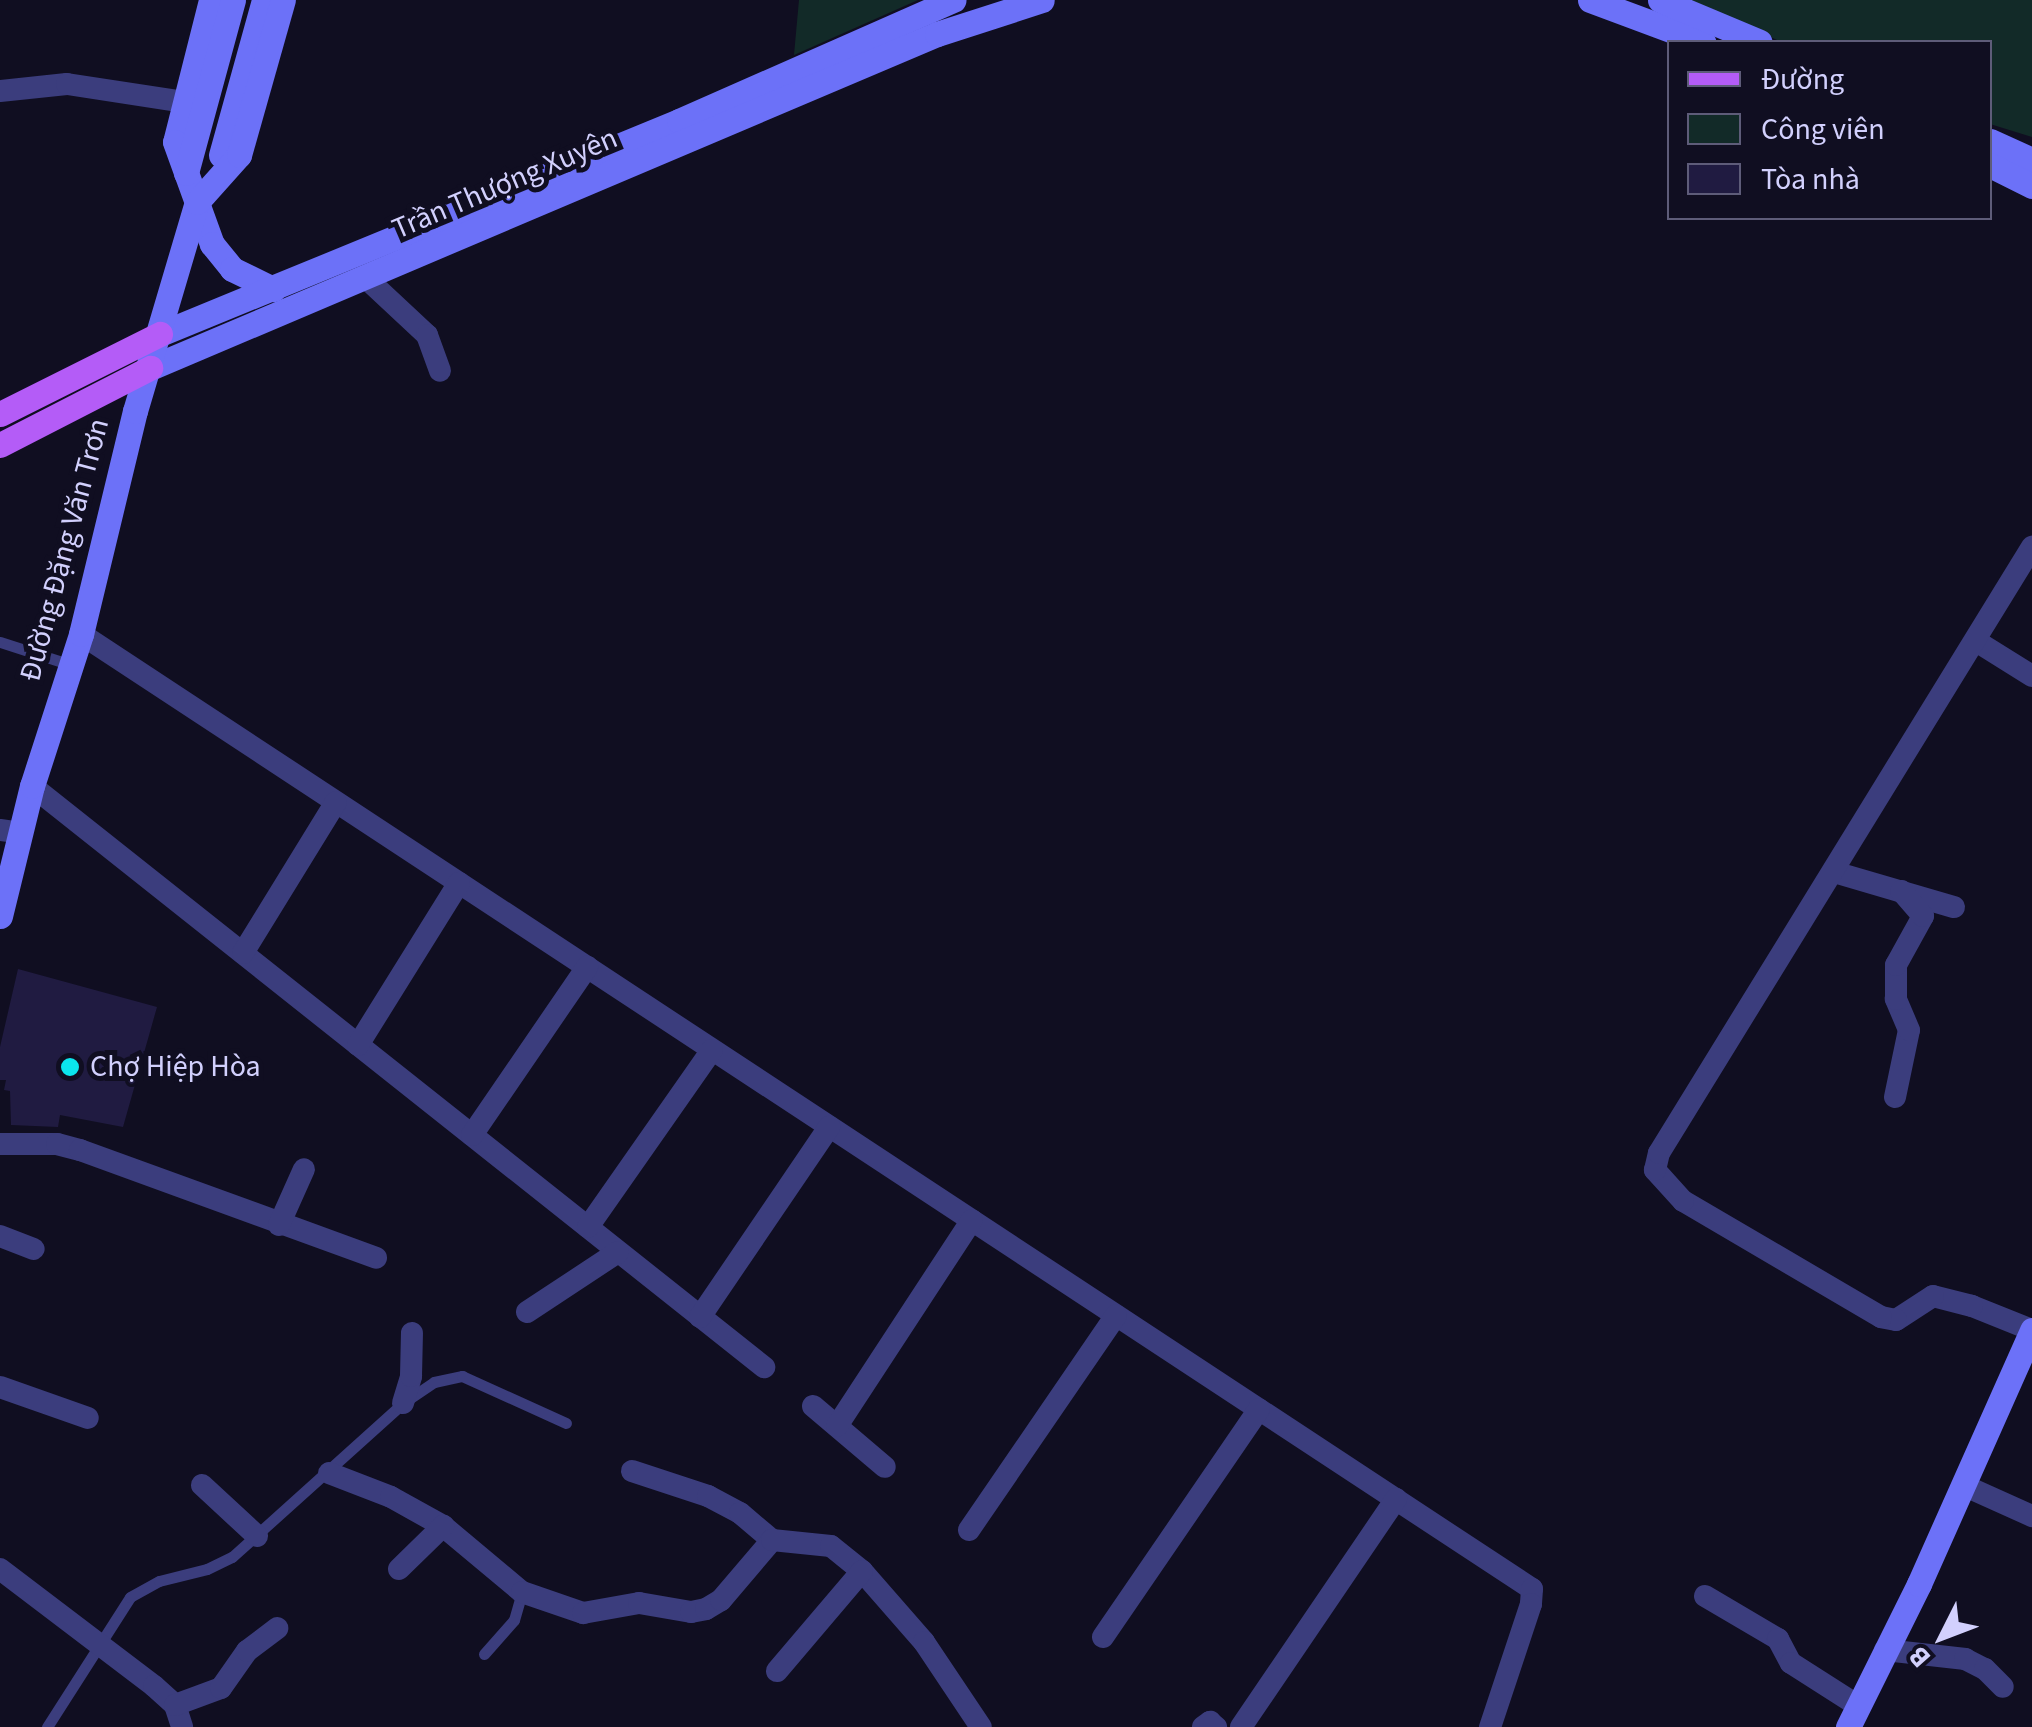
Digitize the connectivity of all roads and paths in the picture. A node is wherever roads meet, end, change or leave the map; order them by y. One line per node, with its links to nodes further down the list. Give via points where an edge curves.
1 (212, 0): 12 (main road)
2 (233, 0): 16 (main road)
3 (264, 0): 18 (main road, Đường Đặng Văn Trơn)
4 (282, 0): 18 (main road, Đường Đặng Văn Trơn, via 239,155)
5 (953, 0): 20 (main road, Trần Thượng Xuyên)
6 (1042, 0): 19 (main road, Trần Thượng Xuyên, via 937,34)
7 (1590, 0): 9 (main road)
8 (1660, 0): 10 (main road)
9 (1698, 40)
10 (1755, 40)
11 (0, 91): 12 (street, via 67,84)
12 (184, 102): 16 (main road, via 174,142)
13 (1992, 141): 14 (main road)
14 (2032, 160)
15 (1992, 166): 17 (main road)
16 (186, 173): 18 (main road)
17 (2032, 186)
18 (205, 193): 20 (main road, via 205,232 221,256); 21 (main road, Đường Đặng Văn Trơn)
19 (367, 278): 22 (main road, Trần Thượng Xuyên); 23 (street, via 427,336)
20 (273, 288): 21 (main road, Trần Thượng Xuyên)
21 (160, 334): 22 (main road, Đường Đặng Văn Trơn); 24 (main road, Trần Thượng Xuyên)
22 (150, 368): 25 (main road, Trần Thượng Xuyên); 27 (main road, Đường Đặng Văn Trơn)
23 (440, 371)
24 (0, 414)
25 (0, 445)
26 (2032, 548): 28 (street)
27 (80, 634): 30 (main road, Đường Đặng Văn Trơn); 33 (street)
28 (1976, 640): 31 (street); 35 (street)
29 (0, 642): 30 (lane)
30 (71, 665): 32 (main road, Đường Đặng Văn Trơn)
31 (2032, 676)
32 (32, 786): 34 (main road, Đường Đặng Văn Trơn); 40 (street)
33 (336, 802): 36 (street); 40 (street)
34 (10, 832): 39 (main road, Đường Đặng Văn Trơn)
35 (1834, 872): 37 (street); 59 (street, via 1655,1170 1683,1202 1881,1317 1896,1320 1933,1296)
36 (459, 884): 41 (street); 42 (street)
37 (1900, 891): 38 (street); 44 (street, via 1923,916 1896,965 1896,999 1909,1030)
38 (1954, 907)
39 (0, 916)
40 (243, 953): 42 (street)
41 (587, 968): 43 (street); 46 (street)
42 (358, 1045): 46 (street)
43 (712, 1050): 45 (street); 51 (street)
44 (1895, 1097)
45 (829, 1126): 49 (street); 58 (street)
46 (472, 1135): 51 (street)
47 (0, 1144): 50 (street, via 80,1150)
48 (304, 1168): 50 (street)
49 (972, 1220): 57 (street); 68 (street)
50 (279, 1225): 55 (street)
51 (588, 1227): 54 (street)
52 (0, 1236): 53 (street)
53 (34, 1250)
54 (618, 1252): 56 (street); 58 (street)
55 (376, 1258)
56 (527, 1312)
57 (1116, 1314): 65 (street); 77 (street)
58 (700, 1317): 61 (street)
59 (2032, 1330): 72 (main road)
60 (412, 1333): 63 (street, via 412,1376)
61 (764, 1367)
62 (0, 1387): 66 (street)
63 (403, 1403): 67 (lane, via 434,1382 462,1376); 71 (lane)
64 (812, 1406): 68 (street)
65 (1259, 1409): 74 (street); 86 (street)
66 (88, 1418)
67 (566, 1422)
68 (837, 1426): 69 (street)
69 (884, 1467)
70 (632, 1471): 79 (street, via 708,1496)
71 (329, 1473): 76 (street); 78 (lane)
72 (1962, 1485): 75 (street); 88 (main road)
73 (202, 1486): 78 (street)
74 (1396, 1499): 98 (street); 99 (street, via 1532,1590)
75 (2032, 1516)
76 (443, 1526): 81 (street); 83 (street)
77 (969, 1530)
78 (257, 1536): 87 (lane, via 232,1557 130,1597)
79 (772, 1540): 82 (street, via 831,1546); 83 (street, via 720,1600 691,1612 639,1603 583,1614)
80 (0, 1569): 87 (street)
81 (399, 1569)
82 (862, 1571): 90 (street); 95 (street, via 924,1642)
83 (522, 1592): 89 (lane, via 514,1620)
84 (1705, 1596): 93 (street, via 1778,1639 1791,1664)
85 (277, 1628): 92 (street, via 247,1652 221,1688)
86 (1103, 1637)
87 (99, 1642): 92 (street); 94 (lane)
88 (1885, 1650): 91 (street, via 1964,1660); 93 (main road)
89 (484, 1654)
90 (777, 1671)
91 (2003, 1687)
92 (179, 1716)
93 (1852, 1716)
94 (47, 1727)
95 (981, 1727)
96 (1204, 1727): 97 (street)
97 (1216, 1727)
98 (1241, 1727)
99 (1490, 1727)

